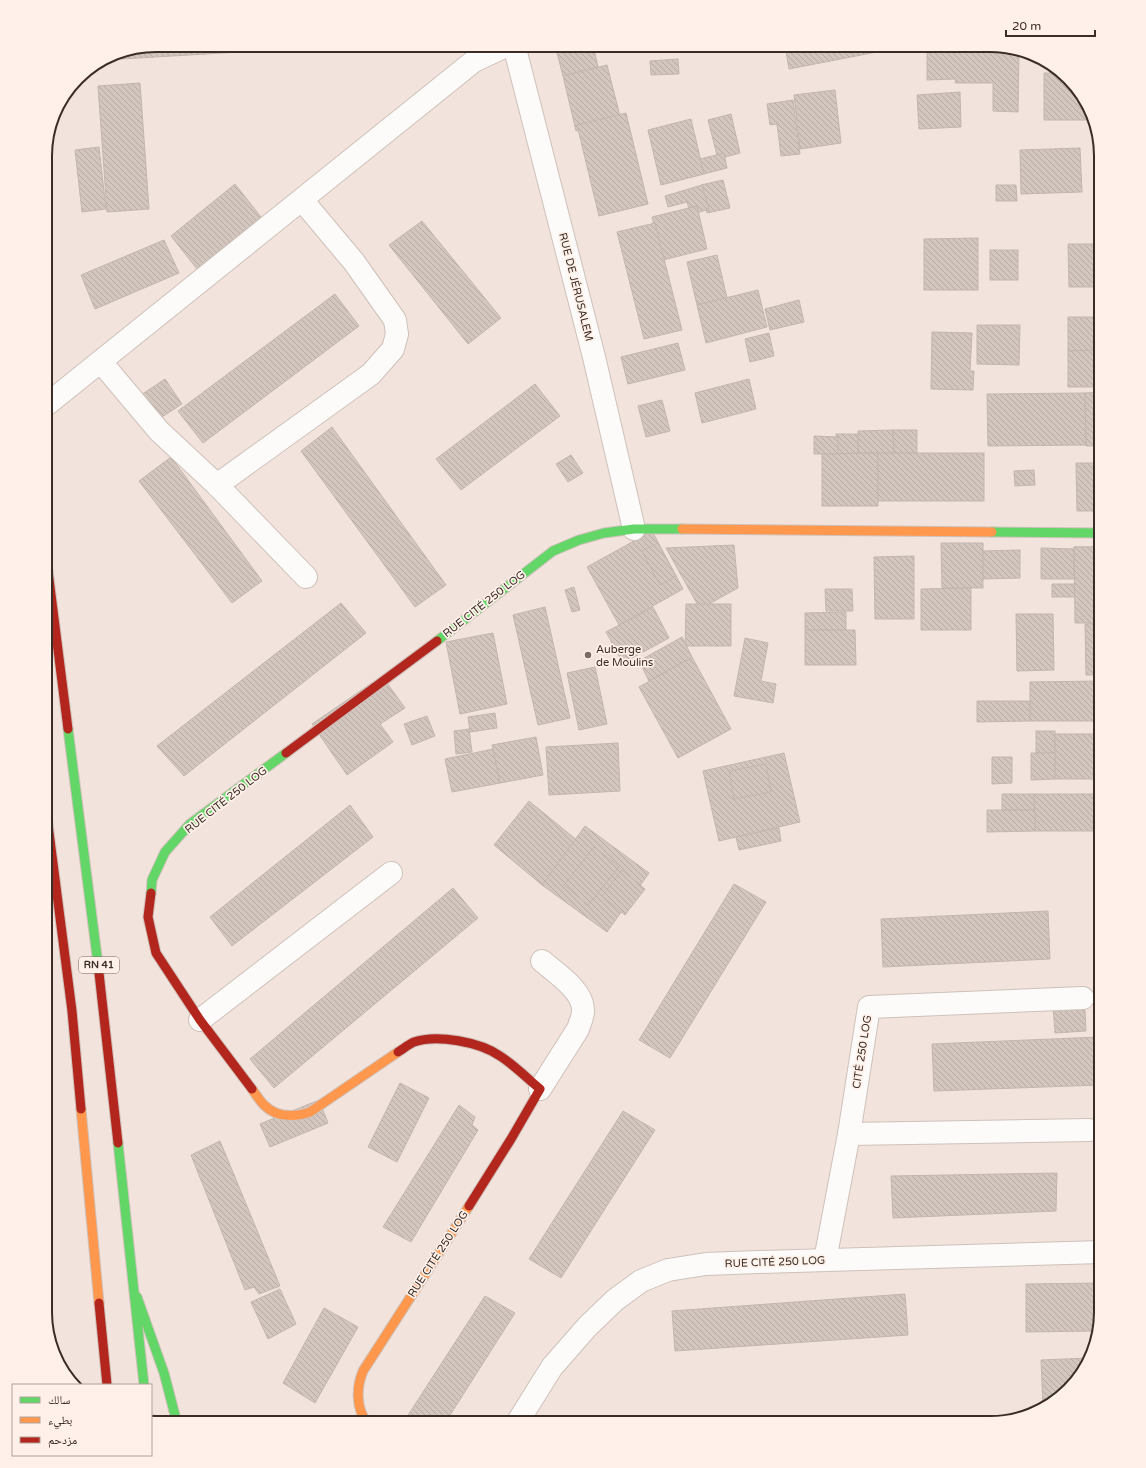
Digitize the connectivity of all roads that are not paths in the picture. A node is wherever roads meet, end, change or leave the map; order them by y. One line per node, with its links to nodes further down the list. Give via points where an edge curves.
1 (493, 52): 3 (street, via 474,61)
2 (516, 52): 7 (street, RUE DE JÉRUSALEM, via 594,357)
3 (302, 200): 4 (street); 6 (street, via 354,262 395,320 397,334 393,349 371,374)
4 (101, 362): 5 (street); 6 (street, via 159,431)
5 (52, 400)
6 (217, 485): 9 (street)
7 (634, 529): 8 (main road, RUE CITÉ 250 LOG); 15 (main road, RUE CITÉ 250 LOG, via 604,533 553,551 403,667 190,824 165,852 152,880 148,917 156,953)
8 (1094, 533)
9 (306, 577)
10 (52, 602): 21 (main road, RN 41, via 104,1009)
11 (52, 855): 22 (main road, RN 41, via 72,1011)
12 (391, 873): 15 (street)
13 (542, 961): 16 (street, RUE CITÉ 250 LOG, via 575,990 582,1000 583,1010 578,1029)
14 (1083, 998): 18 (street, CITÉ 250 LOG, via 869,1007)
15 (200, 1020): 16 (main road, RUE CITÉ 250 LOG, via 265,1106 279,1115 295,1117 310,1112 414,1042 436,1039 458,1040 499,1055)
16 (540, 1089): 25 (main road, RUE CITÉ 250 LOG, via 511,1139 363,1371 358,1385)
17 (1089, 1130): 18 (street)
18 (848, 1134): 20 (street, CITÉ 250 LOG)
19 (1094, 1252): 20 (street, RUE CITÉ 250 LOG)
20 (825, 1260): 26 (street, RUE CITÉ 250 LOG, via 706,1264 668,1270 641,1281 587,1327 552,1367)
21 (132, 1283): 23 (main road, RN 41); 24 (main road, via 164,1373)
22 (107, 1384)
23 (144, 1384)
24 (175, 1416)
25 (363, 1416)
26 (521, 1416)

